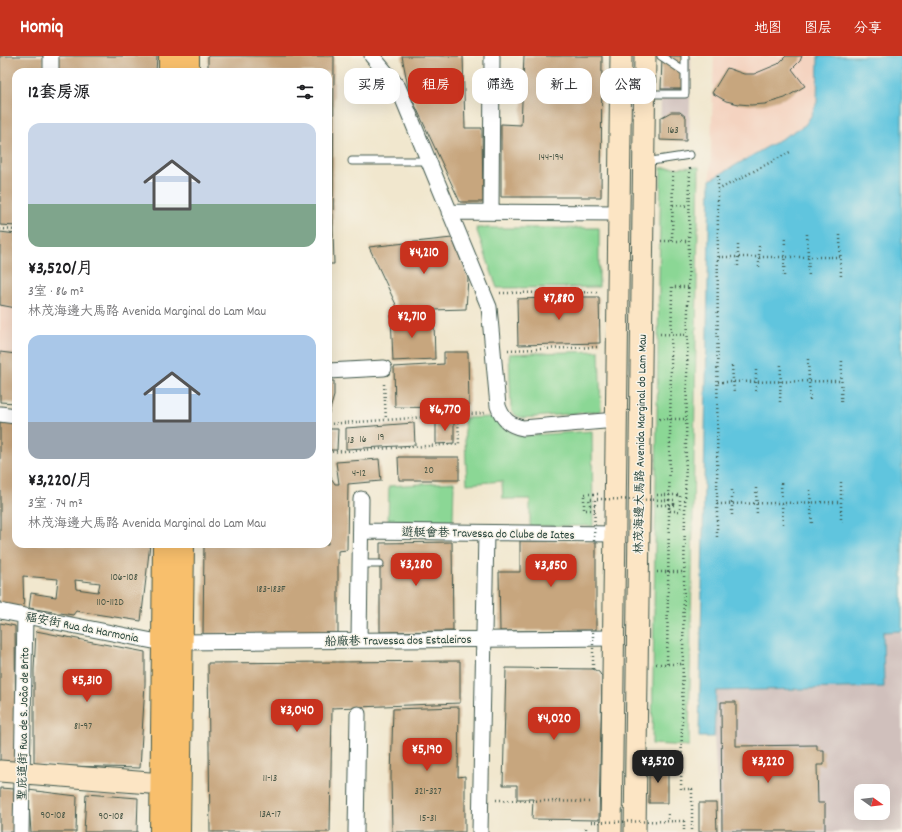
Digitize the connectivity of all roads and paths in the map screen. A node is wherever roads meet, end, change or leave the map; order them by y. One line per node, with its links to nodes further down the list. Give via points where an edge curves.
1 (51, 56): 10 (street)
2 (170, 56): 11 (main road)
3 (188, 56): 12 (main road)
4 (372, 56): 23 (street, via 398,87)
5 (492, 56): 29 (street)
6 (621, 56): 18 (main road, 林茂海邊大馬路 Avenida Marginal do Lam Mau)
7 (645, 56): 13 (main road, 林茂海邊大馬路 Avenida Marginal do Lam Mau)
8 (661, 56): 14 (lane)
9 (685, 56): 14 (lane)
10 (51, 68)
11 (170, 68)
12 (188, 68)
13 (645, 68)
14 (685, 72): 15 (lane, via 685,94)
15 (656, 94)
16 (644, 104): 21 (main road, 林茂海邊大馬路 Avenida Marginal do Lam Mau)
17 (790, 152): 25 (path)
18 (620, 155): 21 (main road); 30 (main road, 林茂海邊大馬路 Avenida Marginal do Lam Mau)
19 (690, 155): 20 (lane); 27 (path)
20 (674, 158): 21 (lane); 26 (path)
21 (644, 159): 53 (main road, 林茂海邊大馬路 Avenida Marginal do Lam Mau)
22 (352, 161): 23 (lane)
23 (428, 161): 28 (street)
24 (718, 175): 25 (path)
25 (718, 190): 39 (path)
26 (673, 205): 27 (path); 36 (path, via 672,241)
27 (689, 206): 36 (path)
28 (449, 212): 29 (street); 52 (street)
29 (491, 212): 30 (street)
30 (619, 213): 51 (main road, 林茂海邊大馬路 Avenida Marginal do Lam Mau)
31 (0, 229): 32 (path)
32 (12, 230)
33 (808, 234): 44 (path)
34 (840, 235): 43 (path)
35 (785, 236): 42 (path)
36 (689, 241): 50 (path)
37 (738, 245): 40 (path)
38 (759, 246): 41 (path)
39 (719, 257): 40 (path); 70 (path)
40 (738, 257): 41 (path); 45 (path)
41 (759, 257): 42 (path); 46 (path)
42 (785, 257): 44 (path); 47 (path)
43 (841, 257): 44 (path); 49 (path)
44 (808, 258): 48 (path)
45 (738, 267)
46 (759, 268)
47 (784, 276)
48 (809, 278)
49 (841, 278)
50 (688, 287): 54 (path, via 672,287); 55 (path)
51 (618, 292): 52 (path); 56 (main road, 林茂海邊大馬路 Avenida Marginal do Lam Mau)
52 (483, 293): 57 (street, via 489,307)
53 (641, 334): 54 (path); 80 (main road, 林茂海邊大馬路 Avenida Marginal do Lam Mau)
54 (671, 334): 55 (path); 81 (path)
55 (687, 335): 82 (path)
56 (617, 347): 57 (path); 84 (main road, 林茂海邊大馬路 Avenida Marginal do Lam Mau)
57 (493, 350): 76 (street)
58 (808, 359): 65 (path)
59 (842, 359): 69 (path)
60 (781, 362): 68 (path)
61 (732, 366): 66 (path)
62 (384, 368): 64 (street); 83 (path)
63 (756, 370): 67 (path)
64 (332, 371)
65 (809, 380): 68 (path); 69 (path); 75 (path)
66 (733, 381): 67 (path); 70 (path); 72 (path)
67 (756, 381): 68 (path); 71 (path)
68 (781, 381): 73 (path)
69 (841, 381): 74 (path)
70 (718, 382): 99 (path)
71 (756, 392)
72 (734, 394)
73 (780, 402)
74 (841, 402)
75 (810, 403)
76 (500, 412): 78 (path); 84 (street, via 507,422 524,428)
77 (0, 414): 79 (street)
78 (458, 415): 83 (path); 86 (path, via 459,444)
79 (12, 416)
80 (640, 419): 81 (path); 116 (main road, 林茂海邊大馬路 Avenida Marginal do Lam Mau)
81 (670, 419): 82 (path); 122 (path)
82 (686, 419): 123 (path)
83 (386, 420): 85 (path)
84 (616, 420): 114 (main road, 林茂海邊大馬路 Avenida Marginal do Lam Mau)
85 (332, 424)
86 (332, 452)
87 (841, 482): 97 (path)
88 (781, 483): 102 (path)
89 (756, 488): 101 (path)
90 (732, 490): 100 (path)
91 (810, 490): 98 (path)
92 (595, 494): 105 (path, via 584,494 584,510)
93 (669, 495): 104 (path, bridge, via 680,494 680,511 669,511)
94 (361, 499): 111 (street)
95 (595, 499): 96 (path, bridge); 103 (path, bridge); 103 (path, bridge, via 589,499 590,505)
96 (669, 500): 104 (path, bridge); 104 (path, bridge, via 674,500 674,505)
97 (841, 502): 98 (path); 110 (path)
98 (811, 503): 102 (path); 109 (path)
99 (717, 504): 100 (path); 113 (path)
100 (733, 504): 101 (path); 107 (path)
101 (757, 504): 102 (path); 106 (path)
102 (782, 504): 108 (path)
103 (595, 505): 105 (path, bridge)
104 (669, 506)
105 (595, 510): 115 (path, bridge)
106 (758, 516)
107 (732, 517)
108 (783, 524)
109 (812, 525)
110 (841, 525)
111 (361, 531): 112 (street, 遊艇會巷 Travessa do Clube de Iates); 119 (street)
112 (486, 533): 114 (street, 遊艇會巷 Travessa do Clube de Iates); 128 (street)
113 (717, 537)
114 (615, 540): 116 (main road); 127 (main road, 林茂海邊大馬路 Avenida Marginal do Lam Mau)
115 (594, 541)
116 (639, 547): 121 (main road, 林茂海邊大馬路 Avenida Marginal do Lam Mau)
117 (164, 548): 130 (main road)
118 (182, 548): 130 (main road)
119 (361, 564): 120 (lane); 129 (street)
120 (380, 564)
121 (638, 572): 122 (path); 131 (main road, 林茂海邊大馬路 Avenida Marginal do Lam Mau)
122 (668, 572): 123 (path); 132 (path)
123 (684, 572): 133 (path)
124 (0, 611): 125 (street, 福安街 Rua da Harmonia)
125 (25, 616): 130 (street, 福安街 Rua da Harmonia); 139 (street, 聖庇道街 Rua de S. João de Brito)
126 (594, 630): 134 (path, bridge)
127 (614, 638): 128 (street, 船廠巷 Travessa dos Estaleiros); 153 (main road, 林茂海邊大馬路 Avenida Marginal do Lam Mau)
128 (484, 639): 129 (street, 船廠巷 Travessa dos Estaleiros); 141 (street)
129 (359, 640): 130 (street, 船廠巷 Travessa dos Estaleiros)
130 (172, 642): 140 (main road)
131 (637, 664): 132 (path); 136 (main road, 林茂海邊大馬路 Avenida Marginal do Lam Mau)
132 (667, 664): 133 (path)
133 (683, 664): 137 (path)
134 (593, 669)
135 (358, 714): 150 (street)
136 (636, 755): 137 (path); 154 (main road, 林茂海邊大馬路 Avenida Marginal do Lam Mau)
137 (682, 755): 156 (path, via 682,789 692,789)
138 (0, 771): 139 (main road)
139 (22, 773): 140 (main road); 147 (street, 聖庇道街 Rua de S. João de Brito)
140 (171, 784): 148 (main road); 149 (main road)
141 (481, 800): 142 (path); 151 (street)
142 (591, 802)
143 (668, 814): 144 (path)
144 (668, 821): 145 (path, bridge); 155 (path, bridge, via 684,821)
145 (591, 822)
146 (586, 828): 152 (path)
147 (21, 832)
148 (161, 832)
149 (179, 832)
150 (356, 832)
151 (480, 832)
152 (586, 832)
153 (611, 832)
154 (635, 832)
155 (684, 832)
156 (692, 832)

